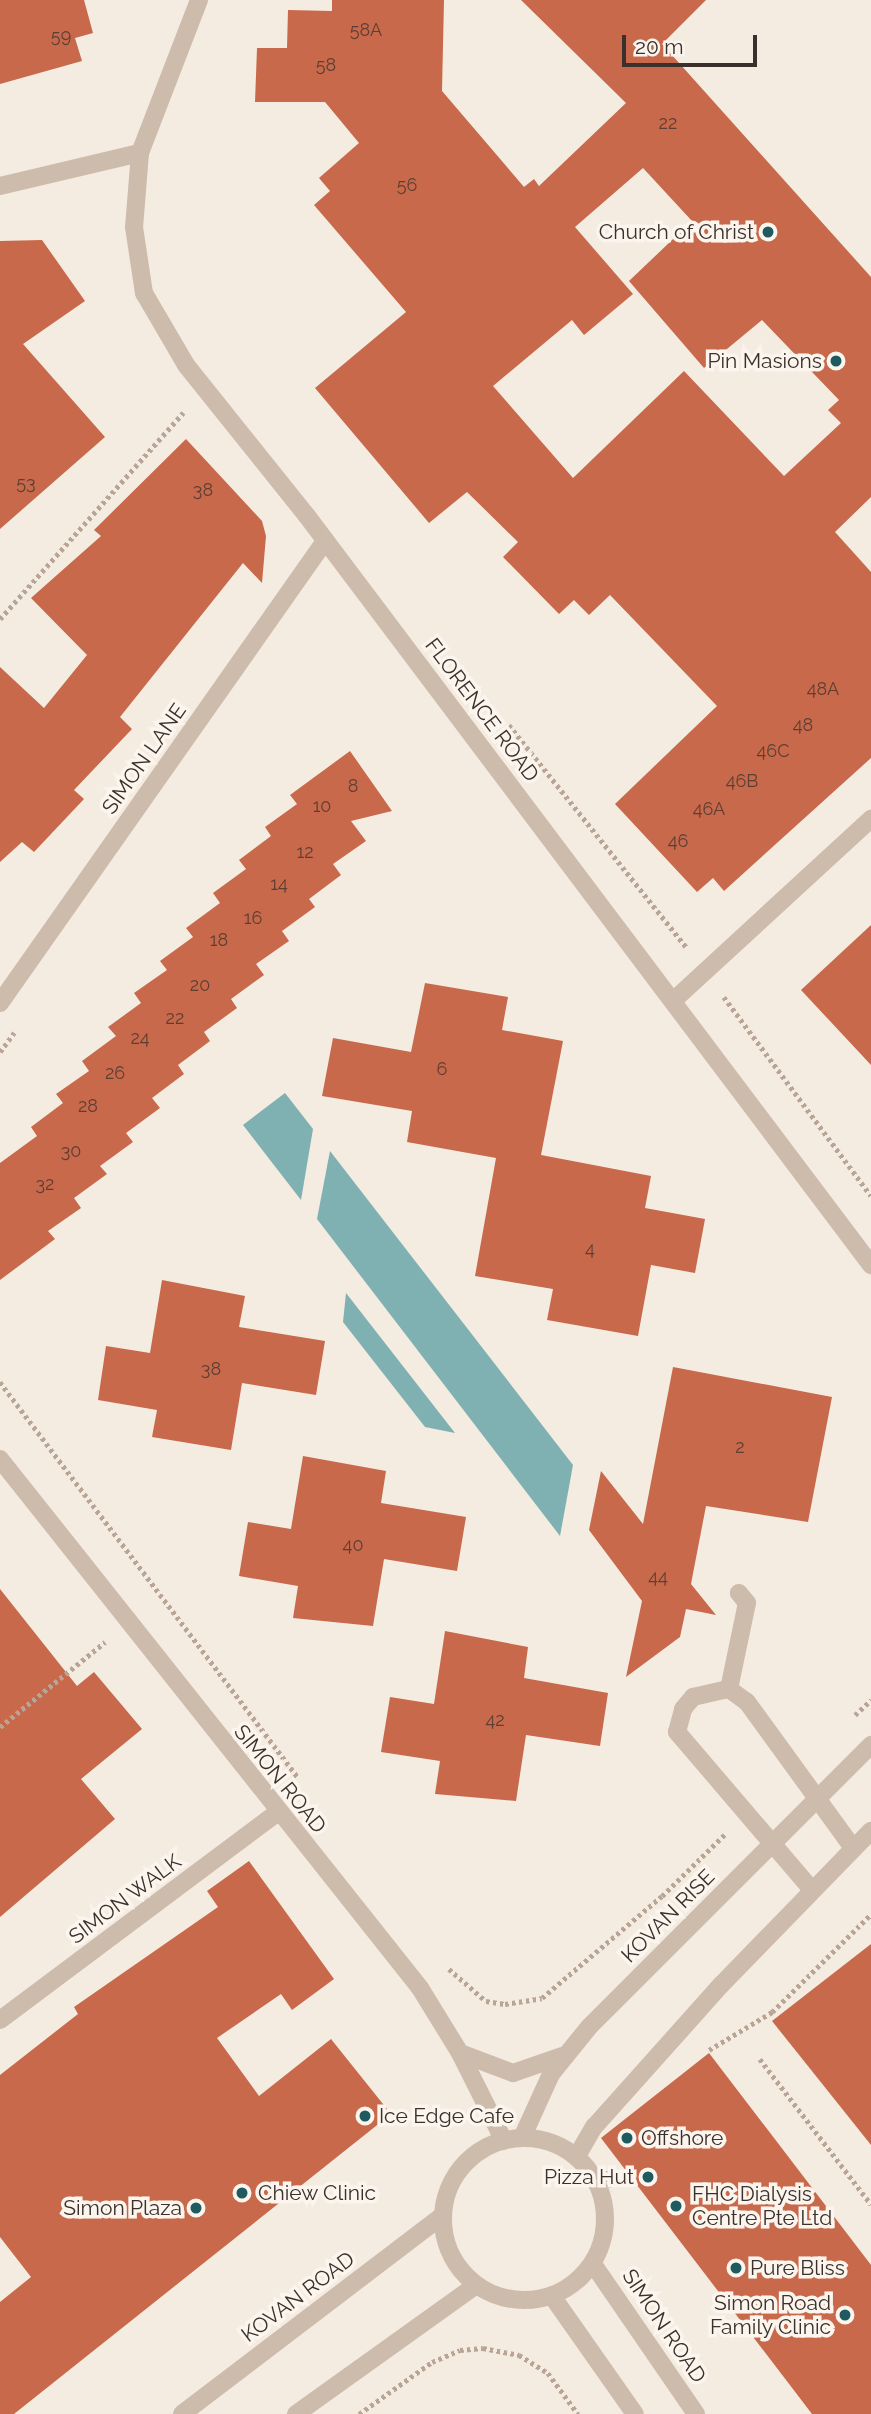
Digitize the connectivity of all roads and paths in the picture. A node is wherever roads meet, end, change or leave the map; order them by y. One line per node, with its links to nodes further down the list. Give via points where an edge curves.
1 (200, 0): 2 (street, FLORENCE ROAD)
2 (140, 153): 3 (street); 5 (street, FLORENCE ROAD, via 134,227 144,293 186,365)
3 (0, 186)
4 (187, 408): 6 (path)
5 (325, 541): 10 (street, FLORENCE ROAD); 11 (street, SIMON LANE)
6 (0, 619)
7 (501, 715): 9 (path)
8 (871, 819): 9 (street)
9 (705, 971): 10 (street); 12 (path)
10 (674, 1000): 13 (street, FLORENCE ROAD)
11 (0, 1003)
12 (871, 1196)
13 (871, 1265)
14 (0, 1382): 23 (path)
15 (0, 1459): 25 (street, SIMON ROAD)
16 (739, 1593): 18 (street, via 747,1603)
17 (114, 1634): 21 (path)
18 (729, 1689): 24 (street, via 747,1702); 26 (street, via 693,1697 683,1709 677,1732)
19 (871, 1700): 20 (path)
20 (852, 1718)
21 (0, 1727)
22 (871, 1745): 24 (street, KOVAN RISE)
23 (304, 1785)
24 (816, 1800): 28 (street, KOVAN RISE); 29 (street)
25 (277, 1813): 33 (street, SIMON WALK); 34 (street, SIMON ROAD, via 420,1988)
26 (746, 1816): 28 (street); 32 (path, via 662,1896 542,1998 505,2004 486,2001)
27 (871, 1831): 29 (street)
28 (771, 1846): 30 (street); 35 (street, KOVAN RISE)
29 (853, 1848): 30 (street)
30 (812, 1890): 39 (street, via 594,2127)
31 (871, 1914): 36 (path, via 772,2012)
32 (446, 1965)
33 (0, 2021)
34 (460, 2053): 35 (street, via 513,2073 544,2066); 38 (street, SIMON ROAD)
35 (566, 2053): 38 (street, KOVAN RISE)
36 (705, 2053)
37 (760, 2059): 42 (path)
38 (513, 2139): 39 (street, via 545,2141); 43 (street, via 484,2148 454,2177)
39 (577, 2155): 44 (street, via 599,2187 606,2213 604,2239)
40 (602, 2158): 41 (path)
41 (610, 2191)
42 (871, 2204)
43 (442, 2216): 45 (street, via 445,2242 455,2264); 47 (street, KOVAN ROAD)
44 (593, 2264): 46 (street, via 575,2283); 52 (street, SIMON ROAD)
45 (476, 2285): 46 (street, via 510,2300); 48 (street)
46 (552, 2296): 51 (street)
47 (182, 2414)
48 (296, 2414)
49 (359, 2414): 50 (path, via 432,2362 460,2350 483,2347 519,2355 548,2373)
50 (578, 2414)
51 (635, 2414)
52 (696, 2414)

